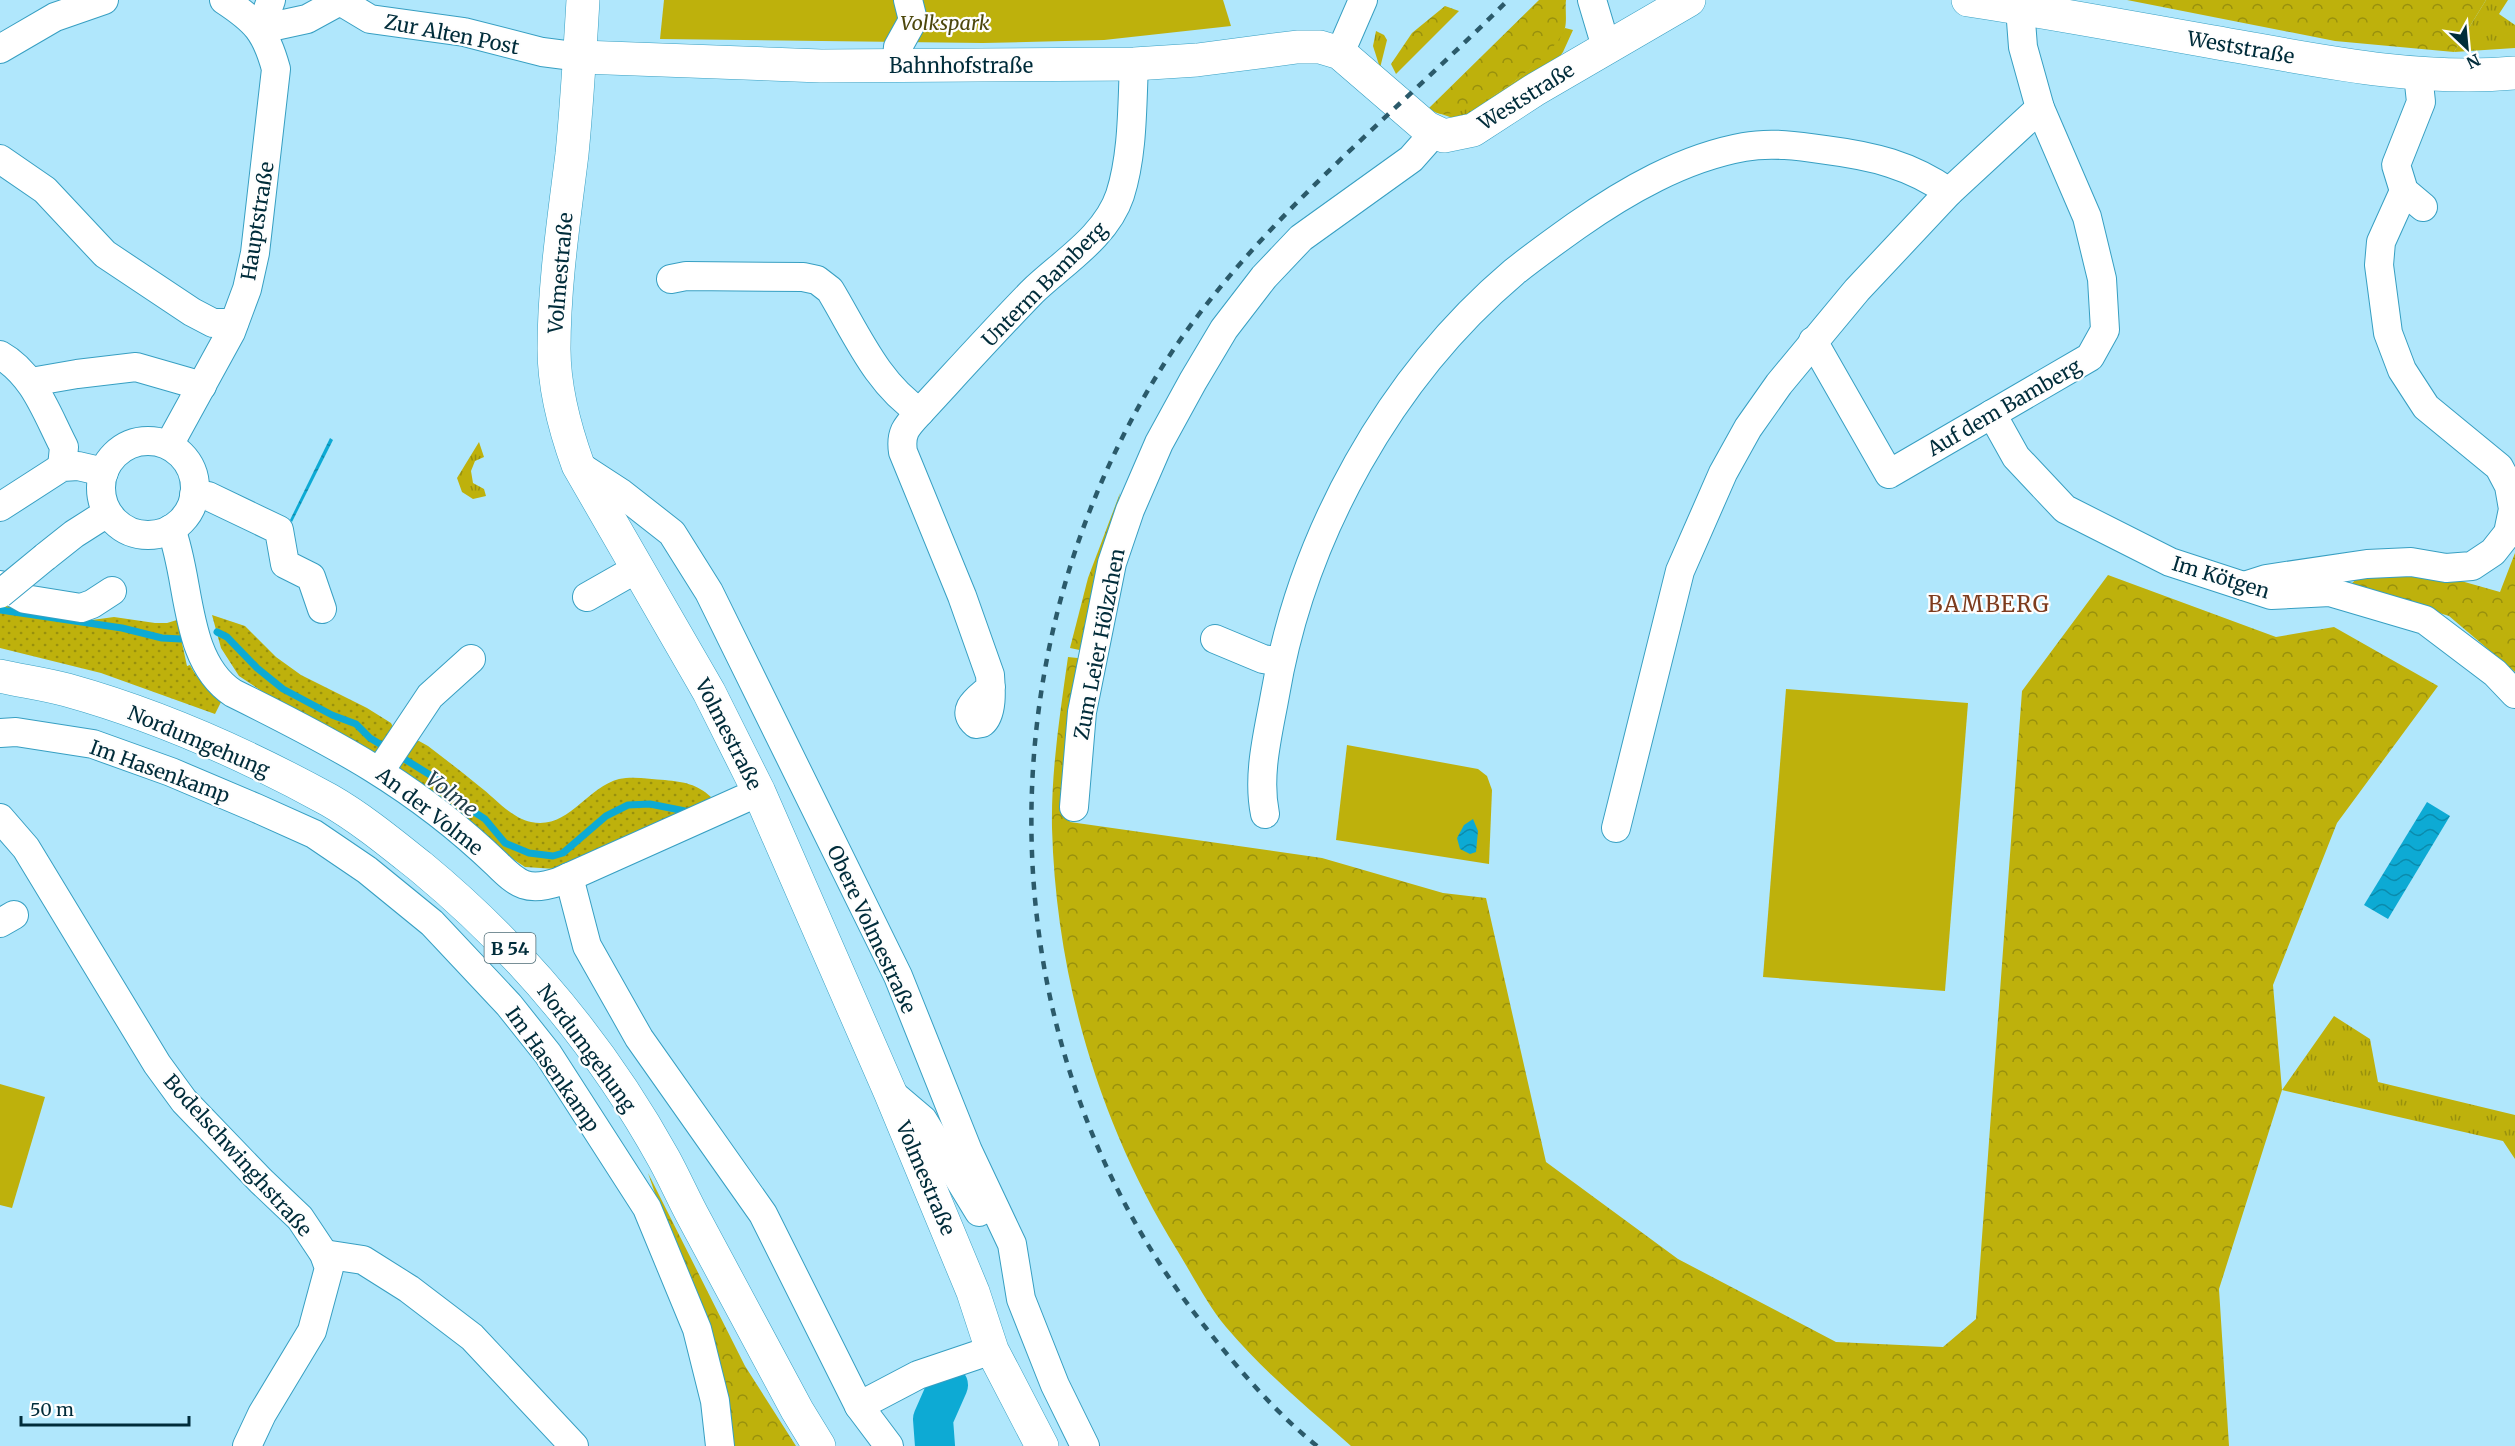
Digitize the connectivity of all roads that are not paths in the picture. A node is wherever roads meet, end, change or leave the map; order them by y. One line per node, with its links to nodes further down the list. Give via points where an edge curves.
1 (104, 0): 13 (street, via 55,17)
2 (224, 0): 11 (street, Hauptstraße)
3 (272, 0): 11 (street)
4 (583, 0): 15 (main road, Volmestraße)
5 (908, 0): 17 (street, via 913,20 898,47)
6 (1364, 0): 14 (street)
7 (1592, 0): 12 (street)
8 (1689, 0): 12 (main road, Weststraße)
9 (1968, 0): 10 (main road, Weststraße)
10 (2024, 8): 19 (main road, Weststraße, via 2331,63); 20 (street, Auf dem Bamberg, via 2023,47)
11 (261, 29): 15 (street, Zur Alten Post, via 307,19 340,1 370,18 464,32 542,52); 25 (street, Hauptstraße, via 276,69 275,93 255,253)
12 (1606, 47): 21 (main road, Weststraße, via 1473,130 1444,136)
13 (0, 49)
14 (1340, 54): 16 (main road, Bahnhofstraße, via 1320,47 1297,47); 21 (main road)
15 (581, 57): 17 (main road, Bahnhofstraße); 33 (main road, Volmestraße, via 554,350 559,395)
16 (1134, 64): 17 (main road, Bahnhofstraße); 30 (street, Unterm Bamberg, via 1129,151 1120,195 1109,217)
17 (896, 66)
18 (2515, 72): 19 (main road, Weststraße)
19 (2418, 74): 42 (street, via 2421,102 2396,165 2414,199 2381,242 2379,266 2388,333 2402,370 2426,407 2499,467 2509,486 2513,509 2508,533 2493,552 2472,566 2367,564 2266,579)
20 (2040, 108): 23 (street); 31 (street, Auf dem Bamberg, via 2087,217 2102,279 2105,330 2090,357)
21 (1434, 133): 56 (street, Zum Leier Hölzchen, via 1411,159 1300,238 1224,329 1181,401 1130,510 1112,563 1082,711)
22 (0, 159): 25 (street, via 45,190 105,254 192,312 213,323)
23 (1949, 192): 26 (street); 49 (street, via 1899,165 1850,153 1786,145 1746,146 1710,155 1658,176 1581,223 1514,272 1472,311 1396,404 1337,502 1295,608)
24 (671, 279): 30 (street, via 686,276 817,280 830,290 886,384)
25 (234, 323): 29 (street, Hauptstraße)
26 (1814, 340): 31 (street, Auf dem Bamberg, via 1889,474); 59 (street, via 1748,428 1723,473 1680,571)
27 (0, 356): 28 (street)
28 (31, 382): 29 (street, via 136,367); 34 (street, via 62,441)
29 (202, 386): 32 (street, Hauptstraße)
30 (920, 412): 51 (street, Unterm Bamberg, via 901,438 903,452 979,641)
31 (1992, 414): 42 (street, Im Kötgen, via 2016,457 2065,509 2170,562)
32 (169, 445): 35 (street, via 148,442 127,447 113,457); 36 (street, via 186,458 192,471)
33 (578, 465): 40 (main road, Volmestraße); 63 (street, Obere Volmestraße, via 672,533 709,592 898,976 968,1150 1012,1244)
34 (62, 467): 35 (street); 37 (street)
35 (104, 472): 38 (street, via 102,492)
36 (194, 495): 39 (street, via 182,521); 46 (street, via 208,496 279,530 285,564 311,577)
37 (0, 507)
38 (107, 513): 39 (street, via 115,523 136,533 149,535); 44 (street, bridge, via 74,534)
39 (171, 529): 54 (street, An der Volme, via 204,661 217,681)
40 (638, 568): 45 (street); 55 (main road, Volmestraße, via 709,692)
41 (0, 585): 43 (street, via 26,599 81,608)
42 (2244, 586): 52 (street, Im Kötgen, via 2271,595 2330,592 2425,621 2495,673)
43 (112, 591)
44 (0, 594)
45 (587, 597)
46 (322, 609)
47 (1215, 639): 49 (street)
48 (471, 659): 54 (street, via 435,691)
49 (1280, 662): 57 (street, via 1261,784)
50 (0, 676): 69 (main road, Nordumgehung / B 54, via 66,690 131,711 203,739 331,801 470,908 540,981 612,1078 663,1158)
51 (991, 687)
52 (2515, 694)
53 (0, 733): 68 (street, Im Hasenkamp, via 93,744 256,808 322,840 367,870 432,923 509,1005 548,1054 647,1208 697,1329 715,1401)
54 (380, 771): 60 (street, An der Volme, via 457,828 519,883 538,887)
55 (759, 792): 60 (street, An der Volme); 61 (main road, Volmestraße)
56 (1074, 807)
57 (1265, 814)
58 (0, 818): 62 (street, Bodelschwinghstraße, via 26,848 157,1064 184,1101 300,1218)
59 (1616, 828)
60 (569, 877): 65 (street, via 587,946 639,1038 763,1214)
61 (890, 1092): 63 (street, via 923,1120); 64 (main road, Volmestraße, via 973,1292)
62 (324, 1254): 66 (street, Bodelschwinghstraße, via 329,1268 312,1331); 67 (street, via 363,1260 472,1336)
63 (1015, 1270): 72 (street, Obere Volmestraße, via 1025,1310)
64 (992, 1350): 65 (street, via 918,1375); 71 (main road, Volmestraße)
65 (859, 1406): 70 (street)
66 (248, 1445)
67 (574, 1446)
68 (720, 1446)
69 (819, 1446)
70 (890, 1446)
71 (1042, 1446)
72 (1084, 1446)

